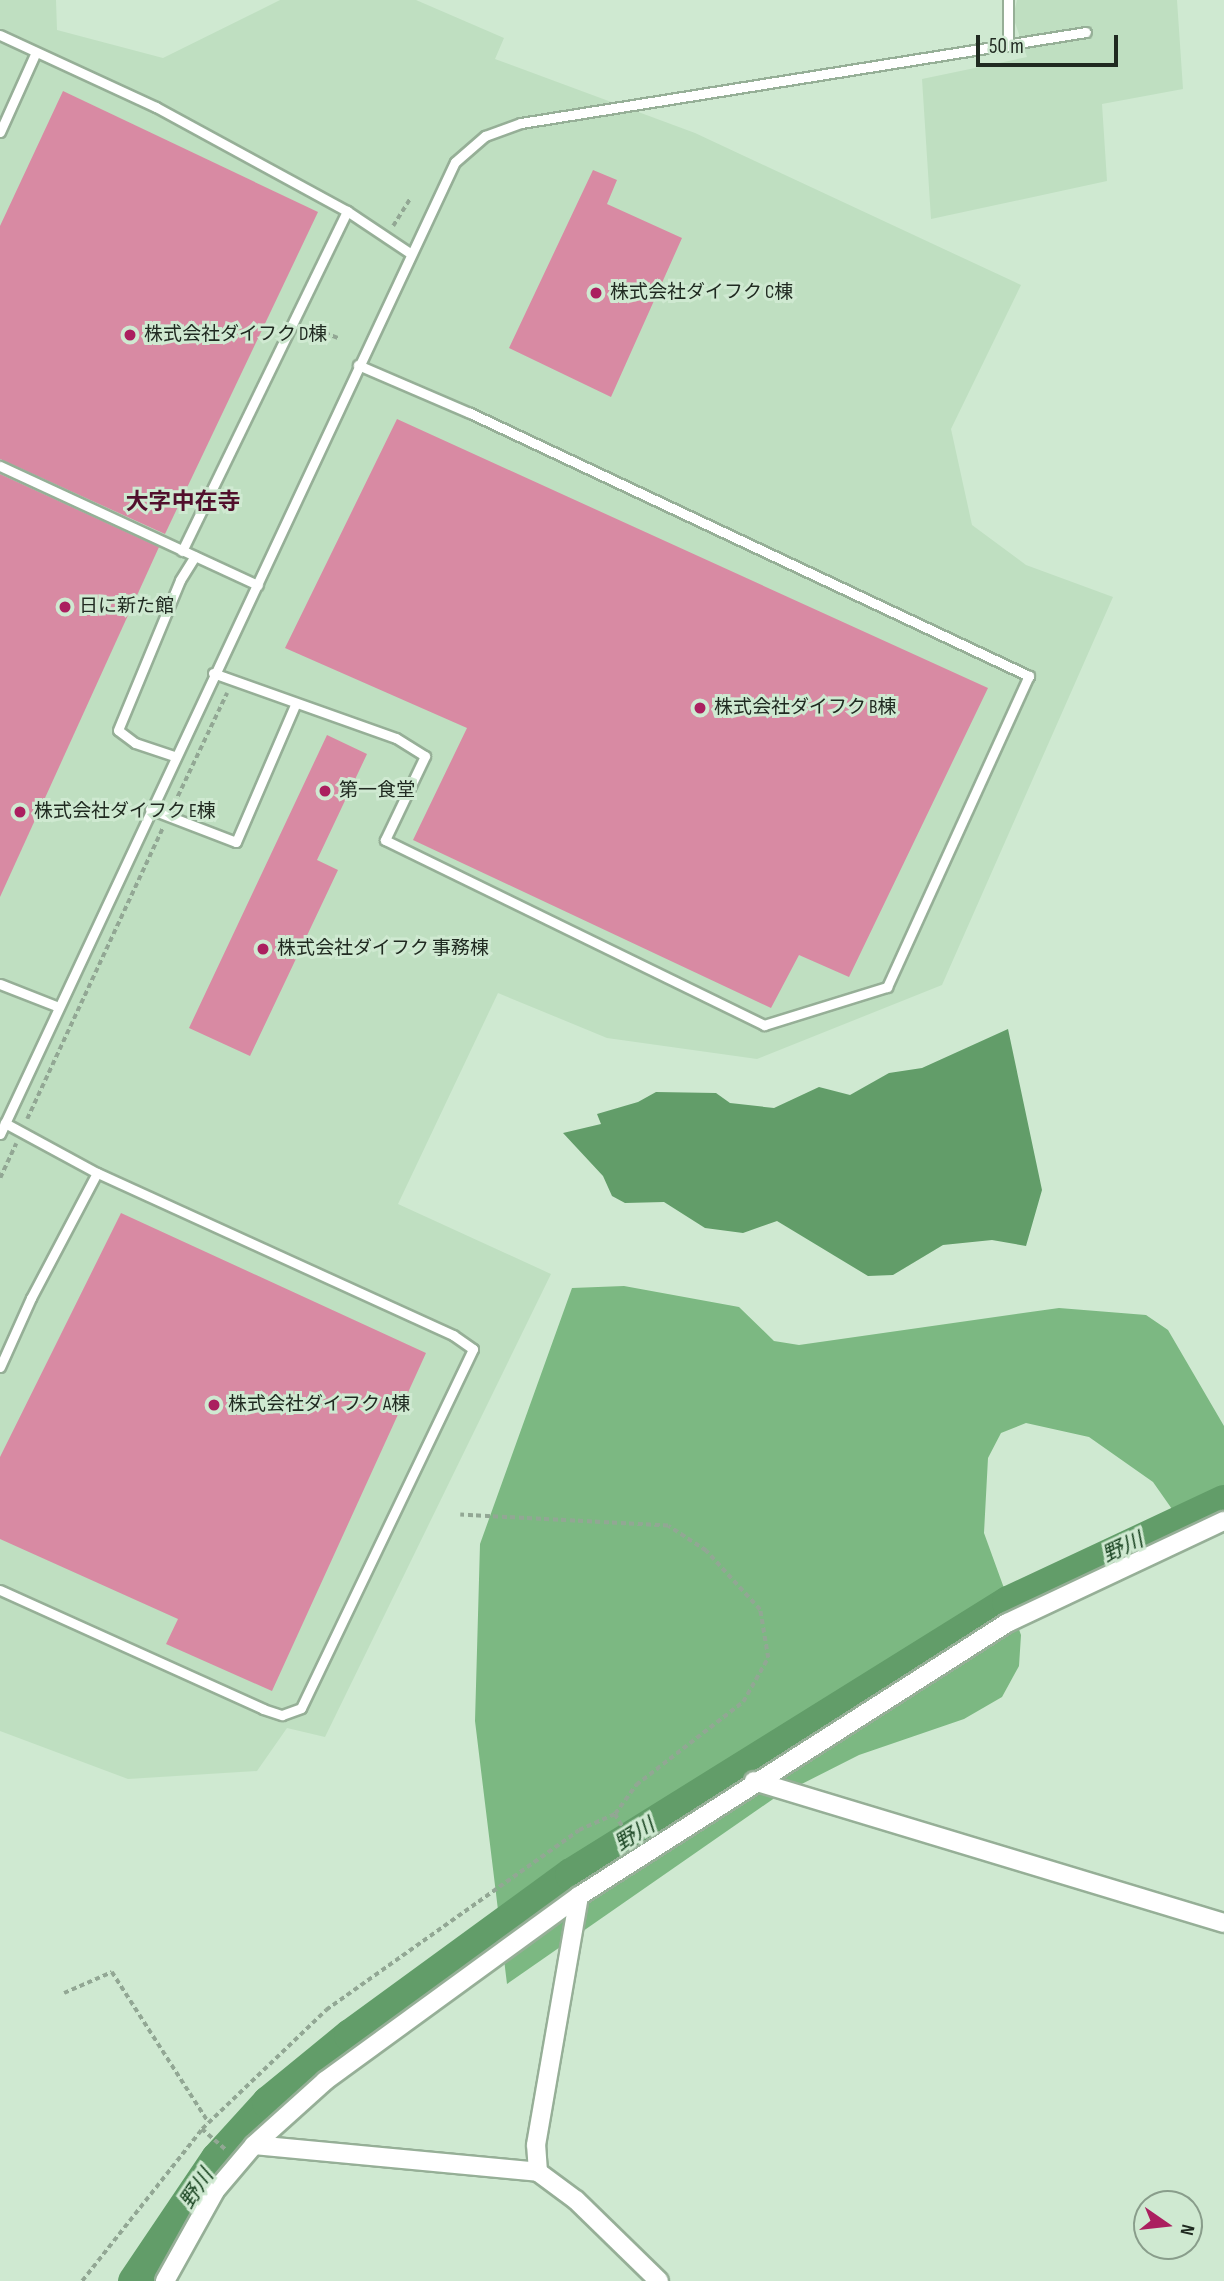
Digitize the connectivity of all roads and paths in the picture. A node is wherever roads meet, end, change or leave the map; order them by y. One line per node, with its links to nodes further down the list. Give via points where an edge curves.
1 (1008, 0): 4 (lane)
2 (1086, 32): 4 (lane)
3 (0, 35): 5 (lane)
4 (1007, 46): 10 (lane, via 521,123 485,136 454,162)
5 (35, 54): 6 (lane); 8 (lane, via 156,107)
6 (0, 131)
7 (410, 199): 9 (path)
8 (347, 211): 10 (lane); 15 (lane)
9 (393, 226)
10 (410, 253): 13 (lane)
11 (317, 330): 12 (path)
12 (340, 339)
13 (358, 365): 17 (lane); 20 (lane, via 470,413 1029,676 887,987 764,1025 385,840 425,756 396,738)
14 (0, 466): 15 (lane)
15 (182, 551): 16 (lane)
16 (194, 556): 17 (lane); 21 (lane, via 118,730 135,743)
17 (258, 585): 18 (lane)
18 (213, 673): 20 (lane); 21 (lane)
19 (227, 693): 22 (path)
20 (296, 703): 23 (lane, via 236,842)
21 (174, 756): 23 (lane)
22 (173, 806)
23 (150, 809): 26 (lane)
24 (163, 826): 28 (path)
25 (0, 984): 26 (lane)
26 (56, 1006): 27 (lane)
27 (5, 1123): 29 (lane); 31 (lane)
28 (25, 1124)
29 (0, 1134)
30 (16, 1144): 32 (path)
31 (97, 1173): 33 (lane); 36 (lane, via 453,1335 473,1349 301,1708 282,1715 263,1709)
32 (0, 1178)
33 (0, 1367)
34 (460, 1515): 38 (path, via 668,1526 706,1551 760,1610 768,1658 743,1702 636,1785)
35 (1224, 1521): 37 (street, via 1007,1623)
36 (0, 1590)
37 (754, 1781): 39 (street); 41 (street)
38 (615, 1814): 39 (path); 43 (path, via 579,1830 326,2010)
39 (640, 1856): 40 (street)
40 (579, 1896): 45 (street, via 325,2081); 47 (street, via 536,2144)
41 (1224, 1923)
42 (64, 1993): 43 (path, via 112,1972)
43 (209, 2123): 44 (path)
44 (202, 2129): 46 (path); 48 (path)
45 (254, 2146): 46 (street); 47 (street)
46 (240, 2162): 49 (street, via 215,2191)
47 (538, 2172): 50 (street, via 576,2200)
48 (82, 2281)
49 (165, 2281)
50 (659, 2281)

